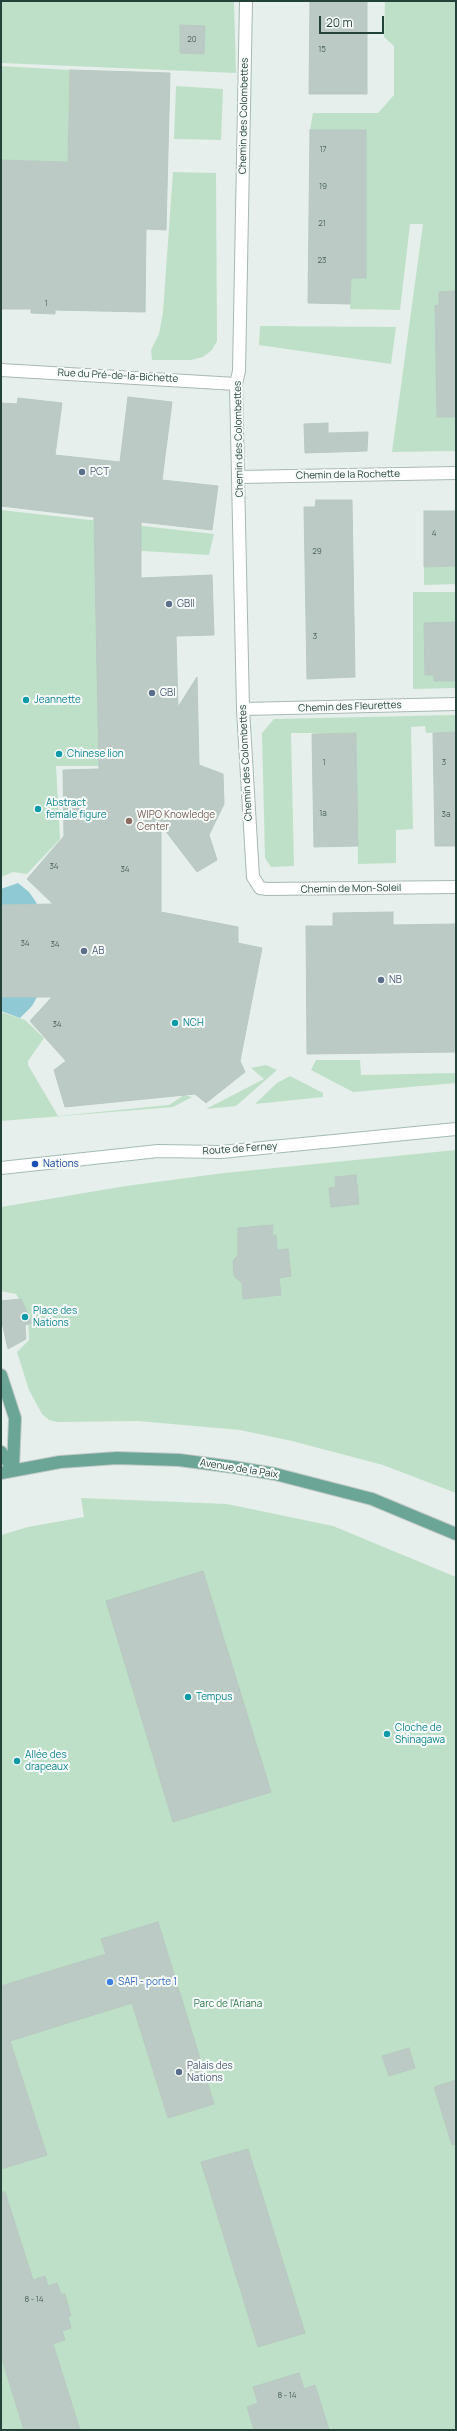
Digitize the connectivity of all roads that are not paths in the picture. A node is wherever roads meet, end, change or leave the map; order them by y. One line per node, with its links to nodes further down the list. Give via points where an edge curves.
1 (246, 1): 3 (street, Chemin des Colombettes, via 239,365)
2 (1, 370): 3 (street, Rue du Pré-de-la-Bichette)
3 (236, 384): 5 (street, Chemin des Colombettes)
4 (456, 474): 5 (street, Chemin de la Rochette)
5 (240, 477): 7 (street, Chemin des Colombettes)
6 (456, 704): 7 (street, Chemin des Fleurettes)
7 (243, 709): 8 (street, Chemin des Colombettes)
8 (253, 877): 9 (street, Chemin de Mon-Soleil, via 260,888 267,890)
9 (456, 887)
10 (456, 1129): 11 (street, Route de Ferney, via 220,1152 158,1152)
11 (1, 1168)
12 (1, 1375): 14 (main road, via 15,1418)
13 (1, 1452): 14 (main road)
14 (7, 1471): 15 (main road, Avenue de la Paix, via 60,1462 117,1458 179,1460 233,1467 275,1474 372,1500)
15 (456, 1534)

